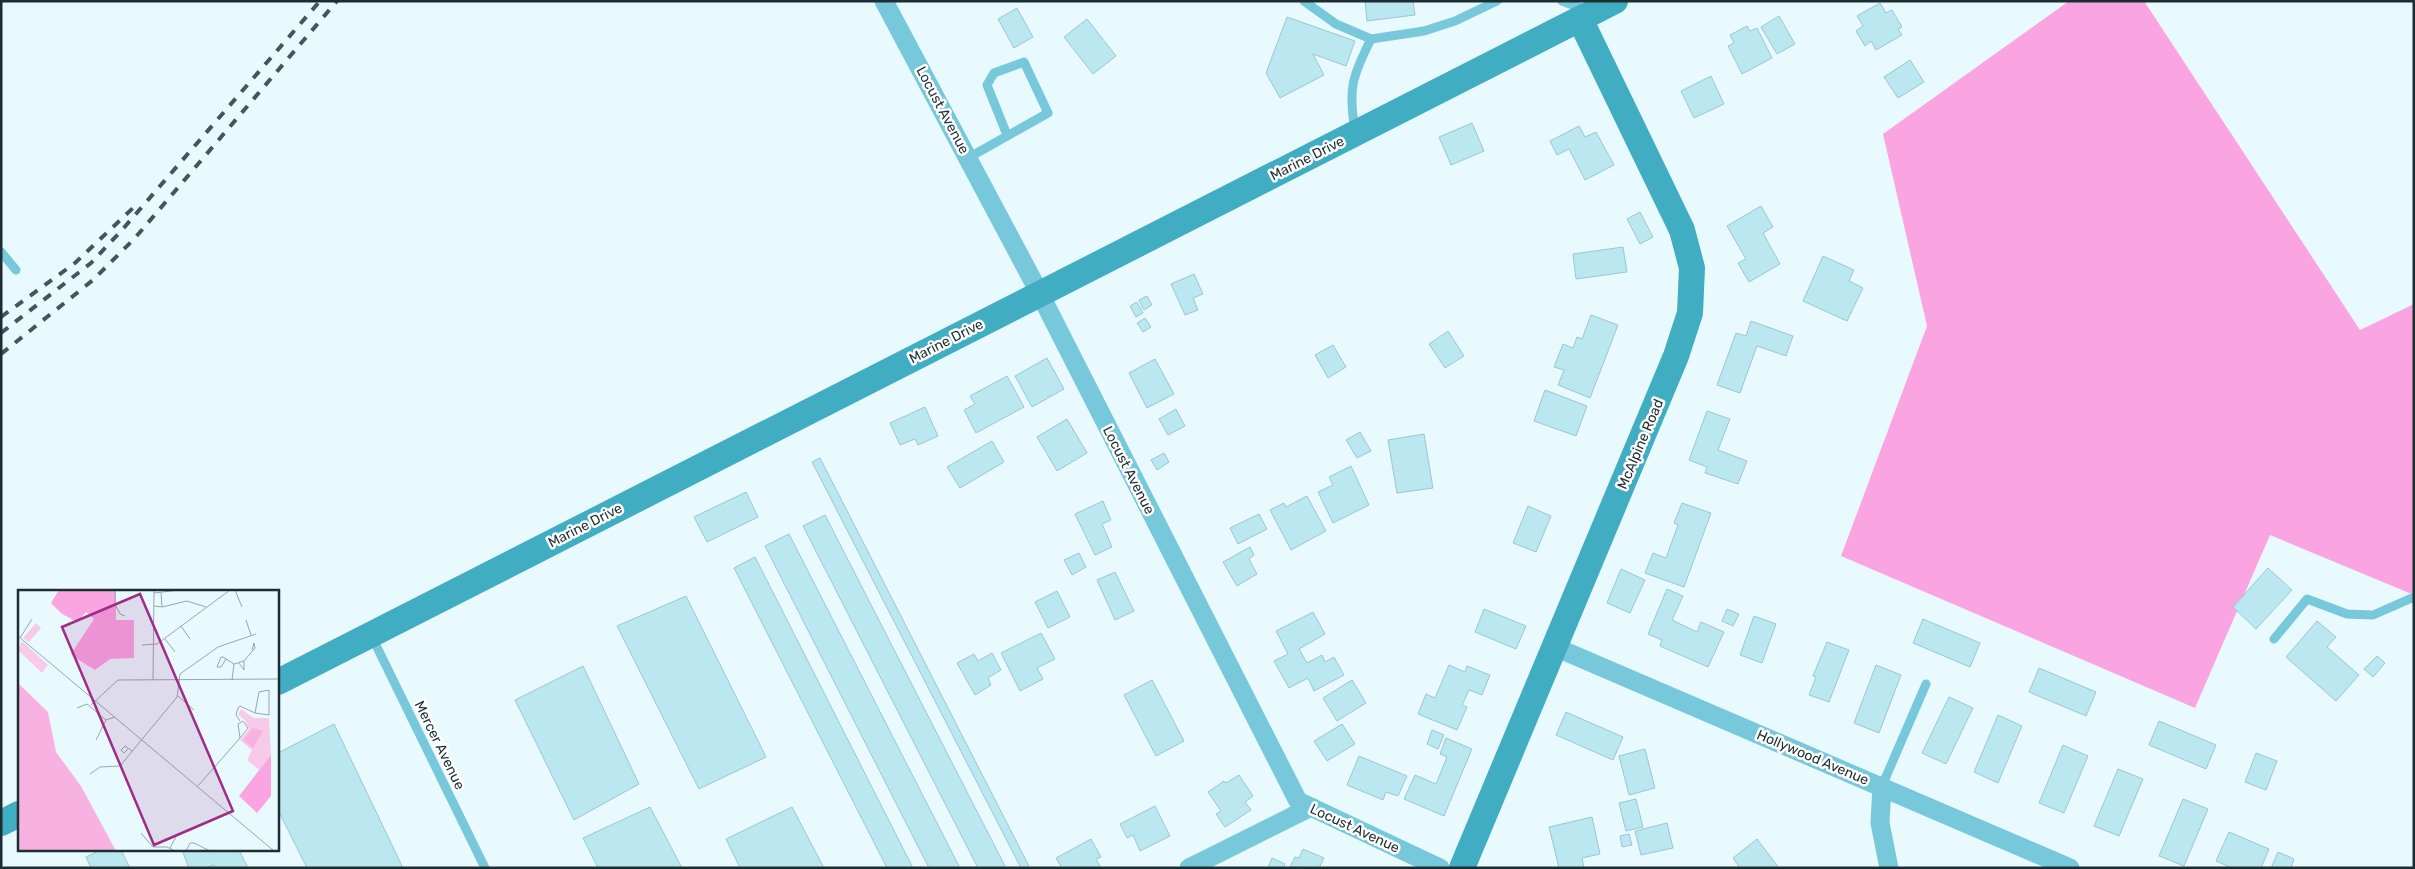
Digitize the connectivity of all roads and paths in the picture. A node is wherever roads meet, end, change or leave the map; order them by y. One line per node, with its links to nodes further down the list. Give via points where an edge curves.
1 (884, 1): 9 (street, Locust Avenue)
2 (1304, 1): 6 (lane, via 1336,24)
3 (1497, 1): 6 (lane, via 1424,31)
4 (1615, 1): 5 (main road, Marine Drive)
5 (1573, 7): 7 (main road, Marine Drive); 16 (main road, McAlpine Road, via 1682,230 1692,268 1690,313 1676,356)
6 (1371, 39): 7 (lane, via 1359,62 1350,96)
7 (1356, 133): 12 (main road, Marine Drive)
8 (1007, 135): 8 (lane, via 1048,113 1024,62 994,73 986,85); 9 (lane)
9 (968, 158): 12 (street, Locust Avenue)
10 (1, 252): 11 (lane)
11 (16, 270)
12 (1040, 294): 14 (main road, Marine Drive); 20 (street, Locust Avenue, via 1298,801)
13 (2414, 597): 15 (lane, via 2373,615 2347,614 2307,599)
14 (371, 635): 17 (main road, Marine Drive); 23 (lane, Mercer Avenue)
15 (2274, 638)
16 (1555, 647): 19 (street, Hollywood Avenue); 26 (main road, McAlpine Road)
17 (279, 681)
18 (1926, 684): 19 (lane)
19 (1882, 786): 27 (street, via 1880,823); 28 (street, Hollywood Avenue)
20 (1310, 807): 24 (street); 25 (street, Locust Avenue)
21 (18, 814): 22 (main road)
22 (1, 823)
23 (485, 868)
24 (1189, 868)
25 (1440, 868)
26 (1462, 868)
27 (1889, 868)
28 (2070, 868)

